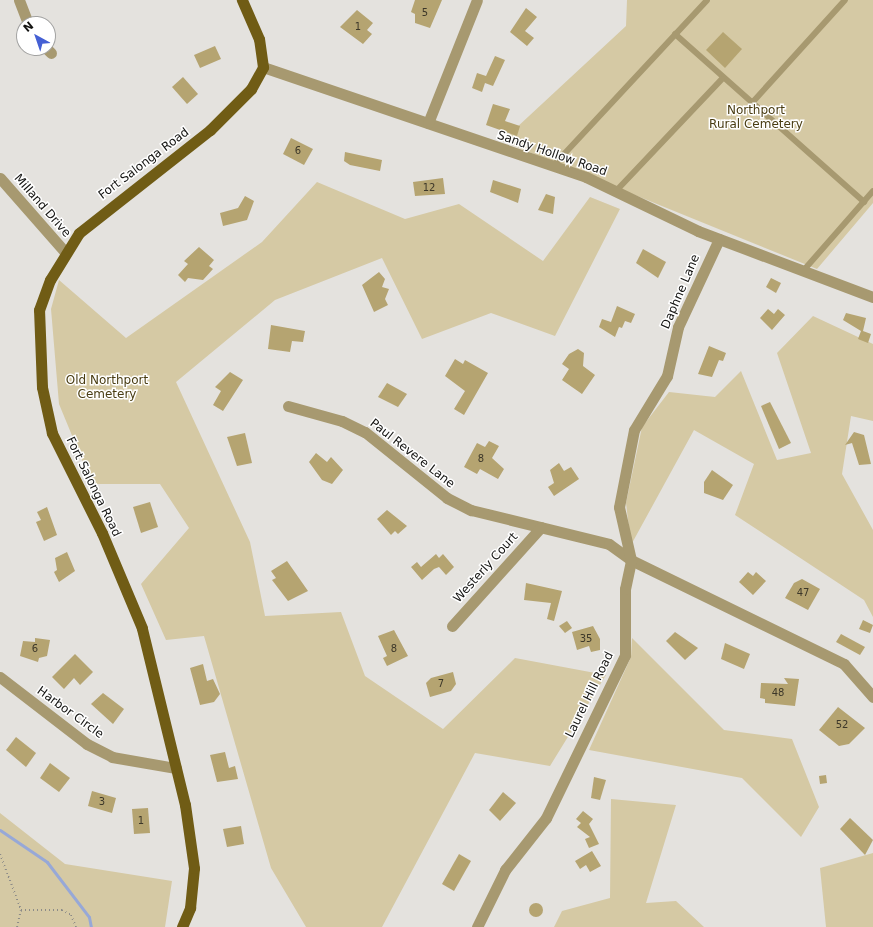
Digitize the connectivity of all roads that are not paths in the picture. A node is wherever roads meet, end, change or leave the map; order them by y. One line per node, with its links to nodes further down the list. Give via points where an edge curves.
1 (19, 0): 6 (street)
2 (242, 0): 8 (main road, via 259,39)
3 (476, 0): 11 (street)
4 (707, 0): 7 (lane)
5 (845, 0): 10 (lane)
6 (25, 16)
7 (675, 34): 9 (lane); 12 (lane)
8 (263, 66): 11 (street, Sandy Hollow Road); 18 (main road, Fort Salonga Road, via 233,110 96,217)
9 (722, 79): 10 (lane); 14 (lane)
10 (751, 104): 16 (lane)
11 (428, 123): 12 (street, Sandy Hollow Road)
12 (553, 166): 14 (street, Sandy Hollow Road)
13 (0, 178): 18 (street, Milland Drive)
14 (616, 191): 17 (street, Sandy Hollow Road)
15 (873, 191): 16 (lane)
16 (864, 202): 19 (lane)
17 (719, 239): 19 (street, Sandy Hollow Road); 23 (street, Daphne Lane, via 678,327 667,376 634,430 619,507)
18 (65, 252): 27 (main road, Fort Salonga Road, via 50,280 40,310 42,387 54,440 102,533 142,628)
19 (803, 271): 20 (street, Sandy Hollow Road)
20 (873, 297)
21 (288, 406): 22 (street, Paul Revere Lane, via 342,421 365,432 447,498 471,510)
22 (541, 526): 23 (street, Paul Revere Lane, via 609,544); 24 (street, Westerly Court)
23 (631, 560): 26 (street, via 844,664); 29 (street, Laurel Hill Road, via 625,589 624,655 546,818 505,870)
24 (452, 626)
25 (0, 677): 27 (street, Harbor Circle, via 87,744 112,757)
26 (873, 697)
27 (176, 768): 28 (main road, Fort Salonga Road, via 186,805 194,868 190,908)
28 (182, 927)
29 (477, 927)

